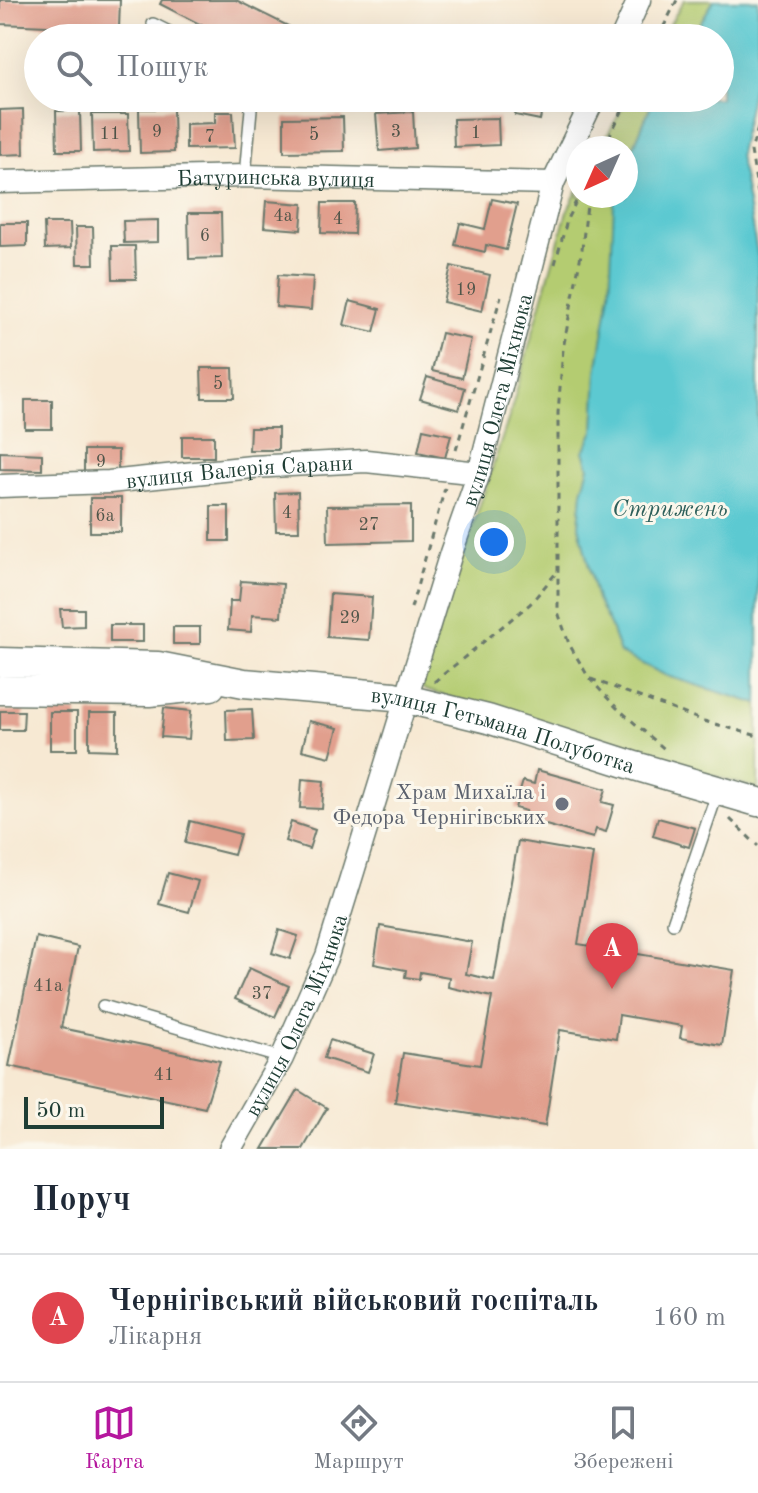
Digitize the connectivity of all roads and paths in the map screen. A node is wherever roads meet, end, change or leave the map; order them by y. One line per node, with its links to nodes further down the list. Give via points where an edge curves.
1 (639, 0): 3 (street)
2 (677, 0): 4 (path)
3 (628, 24)
4 (665, 24)
5 (251, 112): 11 (lane)
6 (587, 112): 13 (street, вулиця Олега Міхнюка)
7 (622, 112): 9 (path)
8 (758, 128): 10 (path, via 751,151)
9 (609, 136)
10 (755, 160): 14 (path)
11 (245, 176): 12 (street, Батуринська вулиця); 13 (street, Батуринська вулиця)
12 (0, 182)
13 (553, 183): 20 (street, вулиця Олега Міхнюка)
14 (758, 194)
15 (573, 208): 17 (path)
16 (587, 208): 22 (path, via 563,349)
17 (555, 263)
18 (503, 289): 19 (path)
19 (450, 470): 20 (street, вулиця Валерія Сарани); 21 (street, вулиця Валерія Сарани, via 366,461); 23 (path)
20 (479, 473): 28 (street, вулиця Олега Міхнюка)
21 (0, 486)
22 (558, 571): 25 (path, via 558,612); 28 (path, via 530,604)
23 (409, 614)
24 (0, 662): 26 (street, вулиця Гетьмана Полуботка, via 158,666)
25 (589, 678): 29 (path); 30 (path, via 676,759)
26 (244, 683): 27 (street, вулиця Гетьмана Полуботка, via 149,692); 28 (street, вулиця Гетьмана Полуботка)
27 (0, 690)
28 (417, 693): 31 (street, вулиця Гетьмана Полуботка); 35 (street, вулиця Олега Міхнюка, via 327,956)
29 (758, 736)
30 (661, 755)
31 (718, 790): 32 (street, вулиця Гетьмана Полуботка); 33 (lane)
32 (758, 802)
33 (673, 923)
34 (103, 1006): 35 (lane)
35 (282, 1058): 36 (street, вулиця Олега Міхнюка)
36 (230, 1149)

